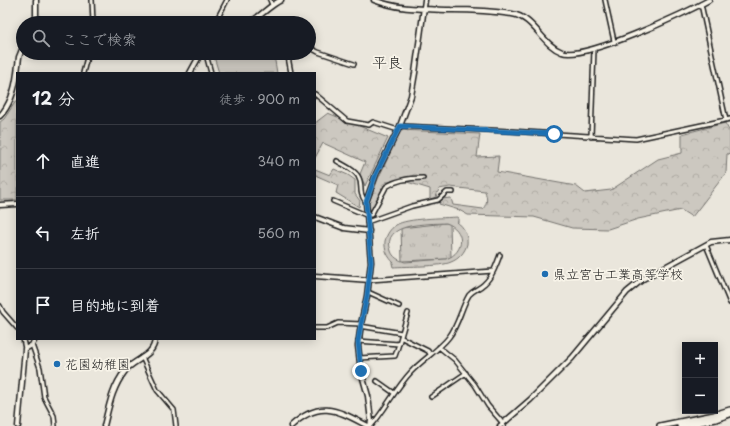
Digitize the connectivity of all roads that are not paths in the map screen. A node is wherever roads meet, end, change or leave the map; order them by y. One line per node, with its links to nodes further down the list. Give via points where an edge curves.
1 (36, 0): 12 (street)
2 (92, 0): 13 (street)
3 (227, 0): 14 (street)
4 (282, 0): 9 (street)
5 (374, 0): 11 (street, via 386,5)
6 (425, 0): 11 (street)
7 (605, 0): 16 (street)
8 (709, 0): 10 (street)
9 (271, 2): 15 (street)
10 (701, 4): 16 (street, via 658,25); 35 (street)
11 (424, 9): 17 (street, via 514,14 527,21 550,45 562,52 572,54); 36 (street, via 411,96)
12 (36, 16)
13 (93, 16)
14 (219, 16)
15 (259, 16)
16 (614, 41): 17 (street)
17 (594, 49): 37 (street)
18 (316, 51): 24 (street)
19 (19, 60): 25 (street)
20 (86, 60): 26 (street)
21 (196, 60): 27 (street)
22 (208, 60): 28 (street)
23 (289, 60): 29 (street)
24 (354, 64)
25 (17, 72)
26 (83, 72)
27 (190, 72)
28 (211, 72)
29 (291, 72)
30 (16, 78): 32 (street)
31 (316, 95): 36 (street, via 347,121 369,125 373,122)
32 (12, 96): 33 (street); 34 (street, via 7,109)
33 (16, 96)
34 (0, 116)
35 (728, 119): 37 (street, via 641,138)
36 (399, 128): 37 (street); 42 (street, via 376,174)
37 (591, 137)
38 (337, 161): 42 (street, via 357,175 361,196)
39 (423, 178): 45 (street, via 406,179 390,184 382,191 373,213)
40 (453, 192): 47 (street, via 447,192 438,200)
41 (333, 201): 45 (street)
42 (366, 202): 45 (street)
43 (16, 204): 44 (street)
44 (0, 205)
45 (366, 215): 47 (street)
46 (316, 217): 48 (street, via 344,228)
47 (367, 222): 48 (street)
48 (368, 231): 54 (street)
49 (730, 240): 50 (street)
50 (706, 245): 56 (street); 82 (street, via 634,286 572,358)
51 (500, 255): 52 (street)
52 (493, 271): 54 (street); 71 (street, via 483,286 470,293 456,326)
53 (316, 276): 54 (street)
54 (370, 280): 55 (street)
55 (368, 292): 58 (street); 60 (street)
56 (730, 303)
57 (0, 306): 61 (street)
58 (399, 306)
59 (408, 313): 63 (street)
60 (361, 325): 62 (street, via 338,323 327,328); 63 (street); 68 (street)
61 (16, 327)
62 (316, 328)
63 (402, 333): 64 (street)
64 (402, 338): 69 (street); 73 (street)
65 (23, 340): 72 (street)
66 (34, 340): 70 (street)
67 (155, 340): 74 (street, via 152,350)
68 (358, 342): 69 (street); 75 (street)
69 (399, 344): 75 (street, via 394,356)
70 (32, 345): 72 (street); 84 (street, via 40,368 44,397 54,416)
71 (439, 346): 73 (street); 76 (street)
72 (25, 349): 83 (street)
73 (430, 354): 78 (street, via 413,369)
74 (142, 358): 85 (street, via 129,366 118,381); 86 (street, via 157,390 174,410)
75 (359, 358): 88 (street, via 368,396)
76 (466, 373): 79 (street); 82 (street)
77 (377, 381): 78 (street)
78 (394, 393): 88 (street, via 382,414)
79 (432, 398)
80 (730, 410): 89 (main road)
81 (730, 414): 90 (main road)
82 (502, 425)
83 (18, 426)
84 (55, 426)
85 (104, 426)
86 (176, 426)
87 (291, 426): 88 (street, via 302,416 323,409 335,411)
88 (370, 426)
89 (660, 426)
90 (680, 426)

